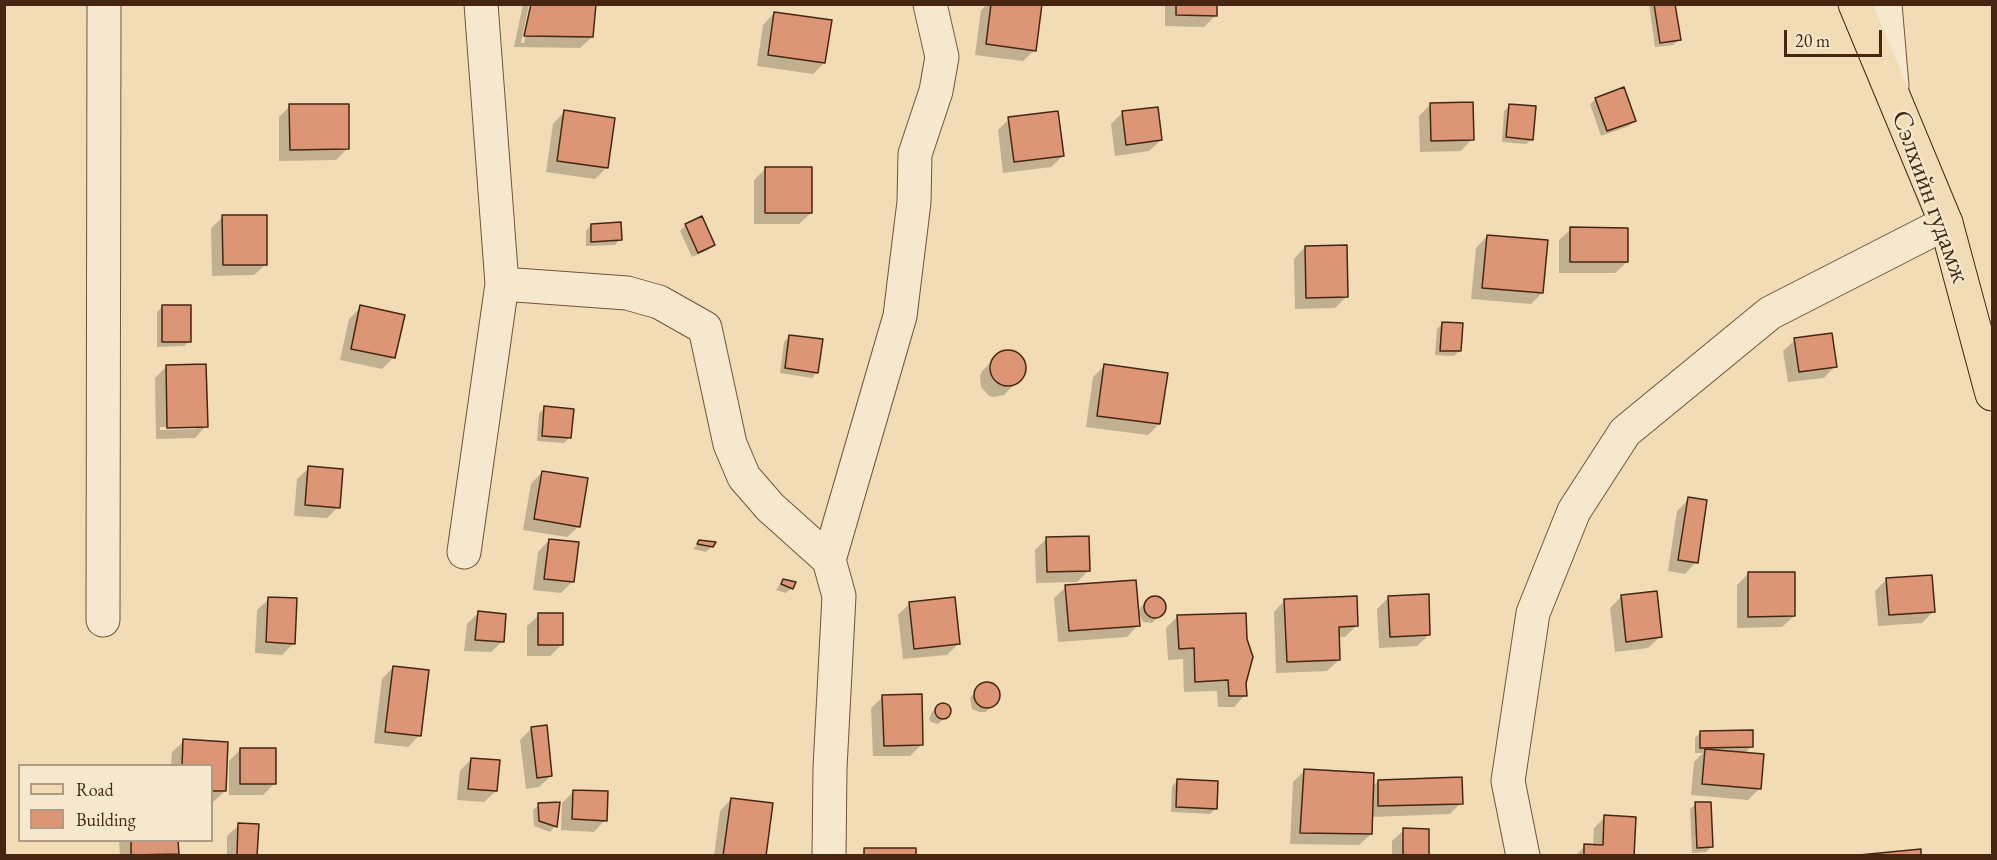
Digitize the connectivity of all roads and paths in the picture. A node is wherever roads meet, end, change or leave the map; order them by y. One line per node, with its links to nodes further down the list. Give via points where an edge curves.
1 (104, 4): 12 (street)
2 (481, 4): 8 (street)
3 (930, 4): 11 (street, via 942,57 936,92 915,154 914,202 900,316)
4 (1855, 4): 6 (main road, Сэлхийн гудамж)
5 (1885, 4): 6 (street)
6 (1892, 91): 7 (main road, Сэлхийн гудамж)
7 (1946, 223): 9 (main road, Сэлхийн гудамж); 14 (street, via 1770,313 1625,432 1574,511 1533,613 1509,781)
8 (502, 284): 10 (street); 11 (street, via 627,293 659,302 705,328 730,444 744,477 770,507)
9 (1992, 394)
10 (464, 552)
11 (829, 560): 13 (street, via 839,596)
12 (104, 620)
13 (829, 855)
14 (1523, 855)

